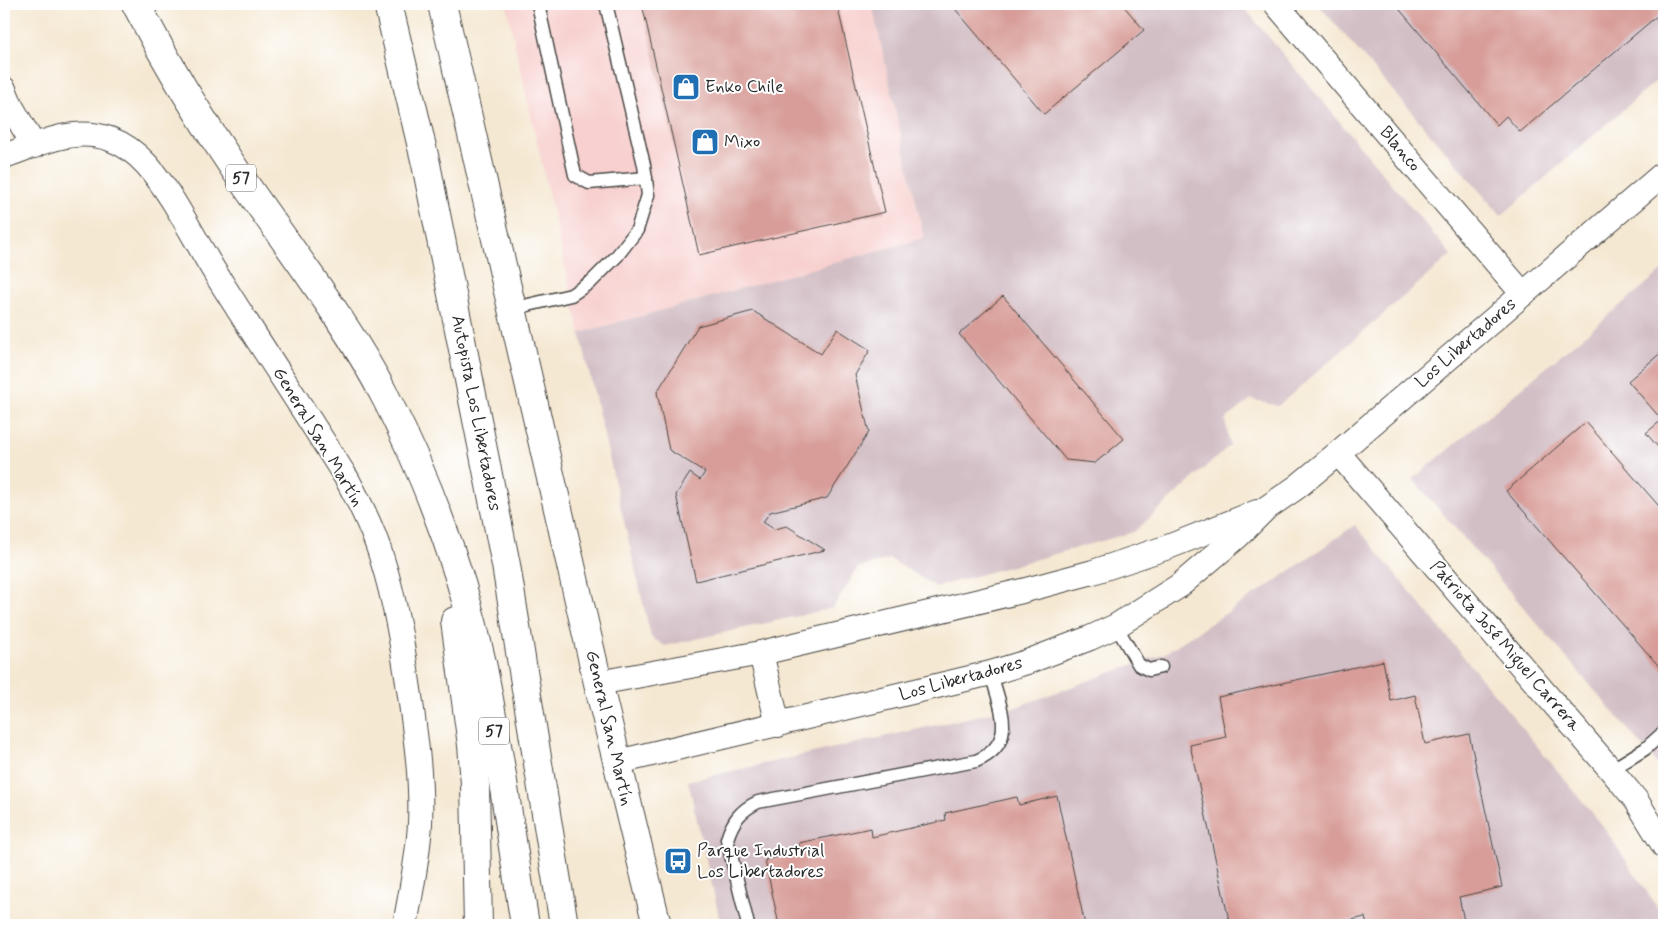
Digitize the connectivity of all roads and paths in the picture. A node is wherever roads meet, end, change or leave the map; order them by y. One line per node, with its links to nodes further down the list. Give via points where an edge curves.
1 (136, 4): 15 (main road, 57, via 236,171 356,346 394,415)
2 (388, 4): 26 (main road, Autopista Los Libertadores / 57, via 426,164 496,505)
3 (442, 4): 13 (main road, General San Martín)
4 (538, 4): 11 (lane, via 575,175 589,183)
5 (606, 4): 11 (lane)
6 (1276, 4): 12 (street, Blanco)
7 (4, 89): 8 (street)
8 (34, 146): 9 (street, General San Martín); 28 (street, General San Martín, via 62,135 93,135 126,147 146,163 360,503 382,559 391,595 419,763 418,851)
9 (4, 156)
10 (1664, 173): 12 (street, Los Libertadores)
11 (646, 178): 13 (lane, via 648,194 637,230 592,281 571,295)
12 (1523, 294): 14 (street, Los Libertadores)
13 (511, 309): 21 (main road, General San Martín)
14 (1338, 453): 16 (street, Los Libertadores); 25 (street, Patriota José Miguel Carrera)
15 (432, 500): 29 (main road, 57, via 455,620 472,745); 30 (main road, 57, via 460,582 482,663)
16 (1265, 509): 17 (street, Los Libertadores, via 1186,580); 18 (street, Los Libertadores, via 1093,572)
17 (1116, 626): 19 (lane, via 1138,665 1149,670); 20 (street, Los Libertadores, via 1063,649)
18 (761, 653): 21 (street, Los Libertadores); 22 (street)
19 (1160, 667)
20 (992, 673): 22 (street, Los Libertadores); 34 (lane, via 1004,728 1002,739 986,756 976,761 758,802 738,815 727,839)
21 (598, 683): 24 (main road, General San Martín)
22 (778, 725): 24 (street, Los Libertadores)
23 (1664, 732): 25 (lane, via 1645,749)
24 (618, 762): 33 (main road, General San Martín)
25 (1611, 770): 27 (street, Patriota José Miguel Carrera, via 1636,800)
26 (547, 826): 31 (main road, Autopista Los Libertadores / 57); 32 (main road, Autopista Los Libertadores / 57)
27 (1664, 846)
28 (405, 925)
29 (478, 925)
30 (525, 925)
31 (564, 925)
32 (581, 925)
33 (657, 925)
34 (748, 925)

